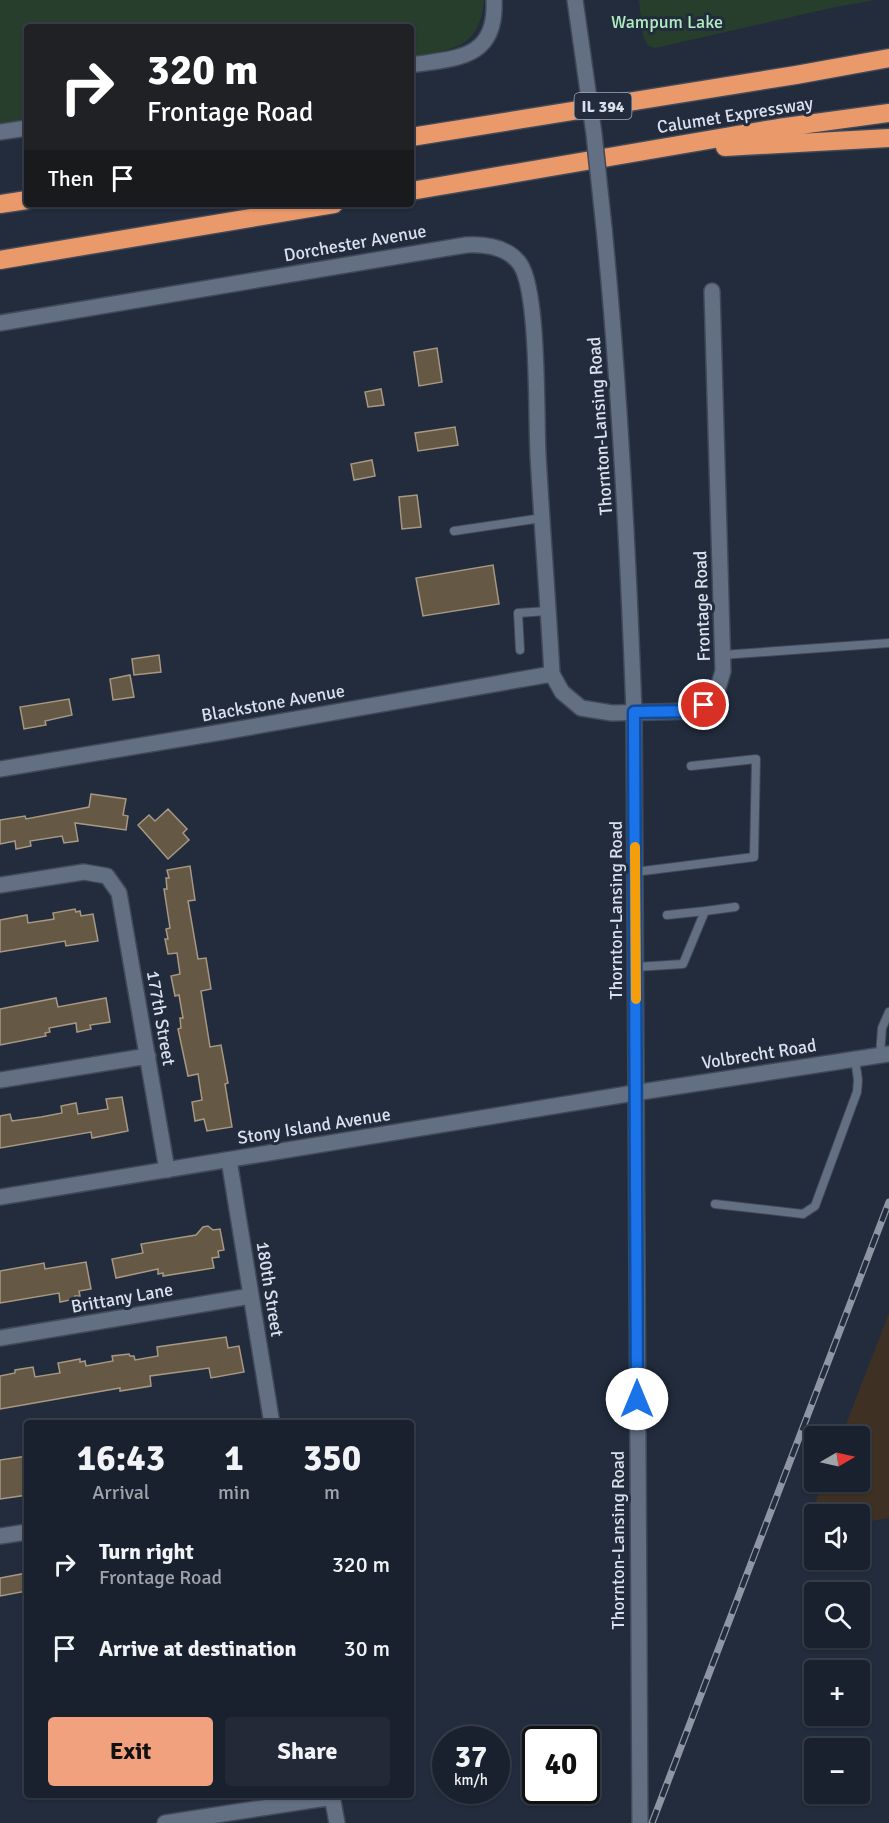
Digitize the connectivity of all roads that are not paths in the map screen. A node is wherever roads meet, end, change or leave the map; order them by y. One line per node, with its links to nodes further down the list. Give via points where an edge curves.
1 (494, 0): 4 (street, via 494,22 475,50 451,59)
2 (575, 0): 27 (street, Thornton-Lansing Road, bridge, via 594,134 615,337)
3 (889, 58): 6 (highway)
4 (414, 65)
5 (889, 66): 6 (highway, IL 394)
6 (796, 75): 10 (highway, Calumet Expressway / IL 394)
7 (889, 114): 12 (highway, Calumet Expressway, via 778,128)
8 (24, 128): 9 (street)
9 (0, 132)
10 (414, 137)
11 (889, 138): 12 (highway)
12 (639, 153): 13 (highway, Calumet Expressway)
13 (414, 190)
14 (24, 200): 15 (highway)
15 (0, 204)
16 (316, 207): 17 (highway)
17 (0, 260)
18 (712, 291): 25 (street, Frontage Road)
19 (0, 323): 20 (street, Dorchester Avenue, via 466,244 503,250 520,265 528,286)
20 (542, 518): 21 (lane); 22 (street)
21 (454, 531)
22 (548, 611): 24 (lane, via 518,613); 26 (street)
23 (889, 643): 25 (lane)
24 (520, 650)
25 (722, 655): 27 (street, Frontage Road, via 723,671 715,698 694,711)
26 (552, 674): 27 (street, Frontage Road, via 562,692 581,708); 29 (street, Blackstone Avenue)
27 (634, 712): 30 (street, Thornton-Lansing Road)
28 (691, 766): 30 (lane, via 756,759 754,857)
29 (0, 769)
30 (635, 872): 35 (street, Thornton-Lansing Road)
31 (0, 885): 38 (street, 177th Street, via 84,872 107,876 119,893)
32 (735, 907): 33 (lane)
33 (705, 910): 34 (lane); 35 (lane, via 683,964)
34 (667, 915)
35 (636, 966): 41 (street, Thornton-Lansing Road)
36 (889, 1012): 37 (lane, via 882,1028)
37 (884, 1054): 39 (street, Volbrecht Road)
38 (148, 1056): 40 (street); 43 (street, 177th Street)
39 (855, 1059): 41 (street, Volbrecht Road); 45 (lane, via 857,1092 815,1206 803,1214)
40 (0, 1080)
41 (634, 1093): 42 (street, Stony Island Avenue); 55 (street, Thornton-Lansing Road)
42 (229, 1160): 43 (street, Stony Island Avenue); 46 (street, 180th Street)
43 (167, 1170): 44 (street, Stony Island Avenue)
44 (0, 1197)
45 (715, 1204)
46 (251, 1296): 47 (street, Brittany Lane); 48 (street, 180th Street)
47 (0, 1338)
48 (271, 1420)
49 (24, 1532): 50 (street)
50 (0, 1536)
51 (320, 1798): 53 (street)
52 (332, 1798): 54 (street)
53 (165, 1823)
54 (337, 1823)
55 (640, 1823)

